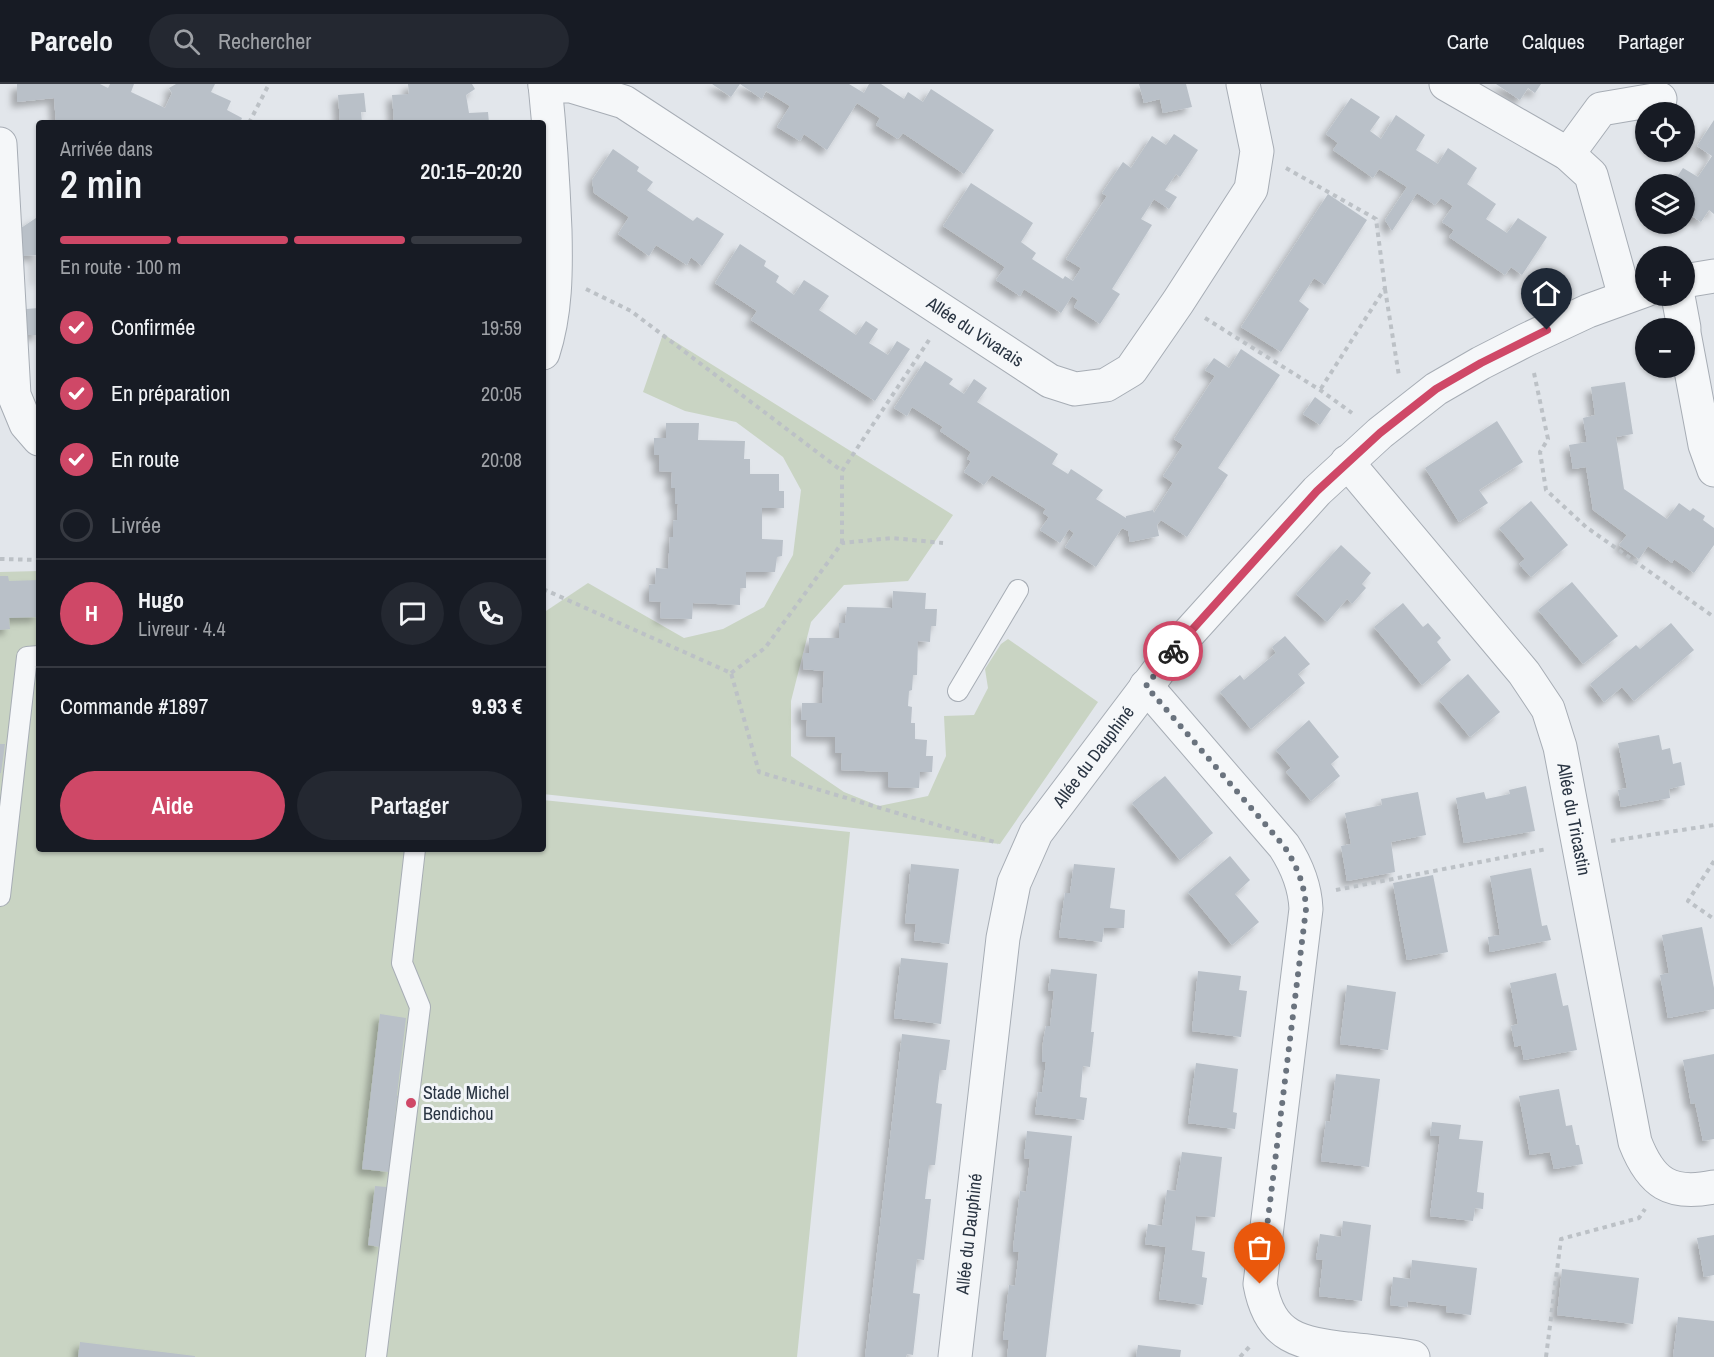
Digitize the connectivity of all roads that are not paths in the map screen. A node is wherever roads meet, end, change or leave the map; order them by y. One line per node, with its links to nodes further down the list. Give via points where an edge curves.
1 (1243, 84): 3 (street, Allée du Vivarais, via 1257,151 1251,189 1131,370 1106,386 1075,389 1050,381 624,102 571,86)
2 (1446, 84): 6 (street)
3 (545, 85): 10 (street, via 556,274)
4 (1660, 99): 6 (street, via 1601,109)
5 (0, 144): 12 (street, via 14,395 26,424)
6 (1568, 154): 9 (street, via 1591,175)
7 (1714, 276): 8 (street)
8 (1695, 279)
9 (1635, 293): 13 (street, Allée du Dauphiné, via 1526,340 1436,389)
10 (546, 344)
11 (1693, 378): 14 (street)
12 (36, 436)
13 (1347, 462): 17 (street, Allée du Dauphiné, via 1252,562); 21 (street, Allée du Tricastin, via 1524,673 1548,709 1556,729 1635,1142 1645,1165 1662,1183 1689,1190)
14 (1714, 470)
15 (1018, 590): 18 (lane)
16 (36, 656): 20 (lane, via 27,657)
17 (1146, 686): 23 (street, Allée du Dauphiné, via 1036,833 1014,883 1003,938); 24 (street, via 1284,846 1299,871 1306,896 1260,1284 1263,1297 1272,1319 1287,1334 1309,1344)
18 (958, 691)
19 (415, 852): 22 (lane, via 402,963 420,1007)
20 (0, 896)
21 (1714, 1187)
22 (376, 1357)
23 (955, 1357)
24 (1413, 1357)

